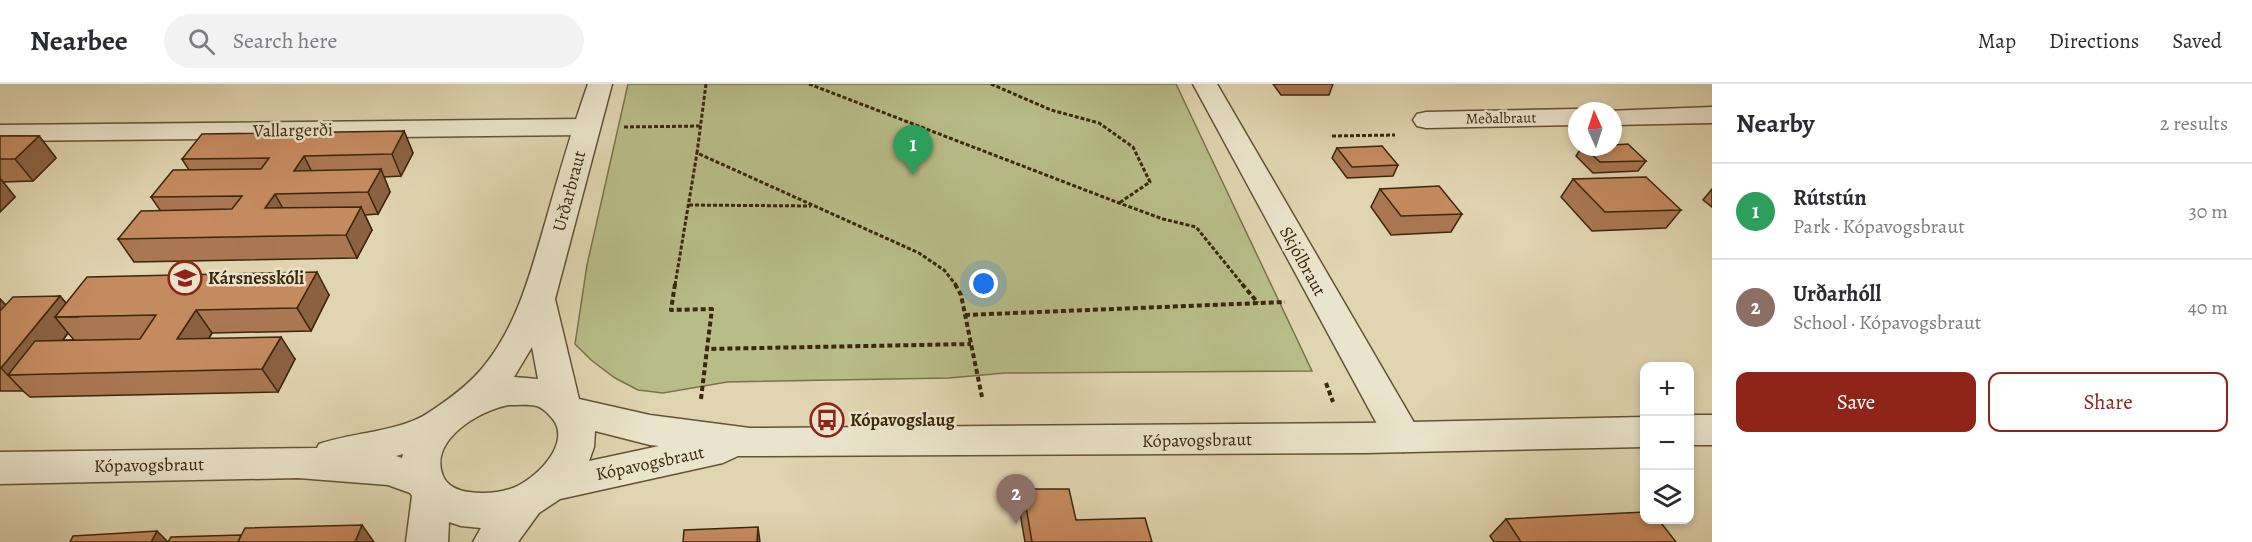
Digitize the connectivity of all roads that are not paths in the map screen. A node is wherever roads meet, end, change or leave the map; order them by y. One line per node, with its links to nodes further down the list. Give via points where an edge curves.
1 (600, 84): 7 (street, Urðarbraut)
2 (1205, 84): 16 (street, Skjólbraut)
3 (1712, 115): 5 (street)
4 (1568, 117): 6 (street, Meðalbraut)
5 (1622, 117)
6 (1426, 120)
7 (586, 127): 8 (street, Vallargerði); 9 (street, Urðarbraut)
8 (0, 133)
9 (539, 299): 10 (street, Urðarbraut, via 509,358); 11 (street, Urðarbraut)
10 (471, 401): 11 (street, via 520,390 542,393); 12 (street)
11 (565, 406): 17 (street, Kópavogsbraut, via 650,430); 21 (street, via 576,427 575,446 566,466)
12 (439, 424): 18 (street, Kópavogsbraut, via 399,440); 20 (street, via 426,443 420,463)
13 (1694, 430): 14 (street)
14 (1712, 430)
15 (1640, 432): 16 (street, Kópavogsbraut)
16 (1403, 437): 17 (street, Kópavogsbraut)
17 (750, 443): 21 (street, Kópavogsbraut)
18 (298, 462): 19 (street, Kópavogsbraut); 20 (street, Kópavogsbraut, via 388,469)
19 (0, 468)
20 (427, 488): 21 (street, via 449,507 473,511 499,509); 22 (street)
21 (537, 493): 23 (street)
22 (427, 542)
23 (494, 542)

